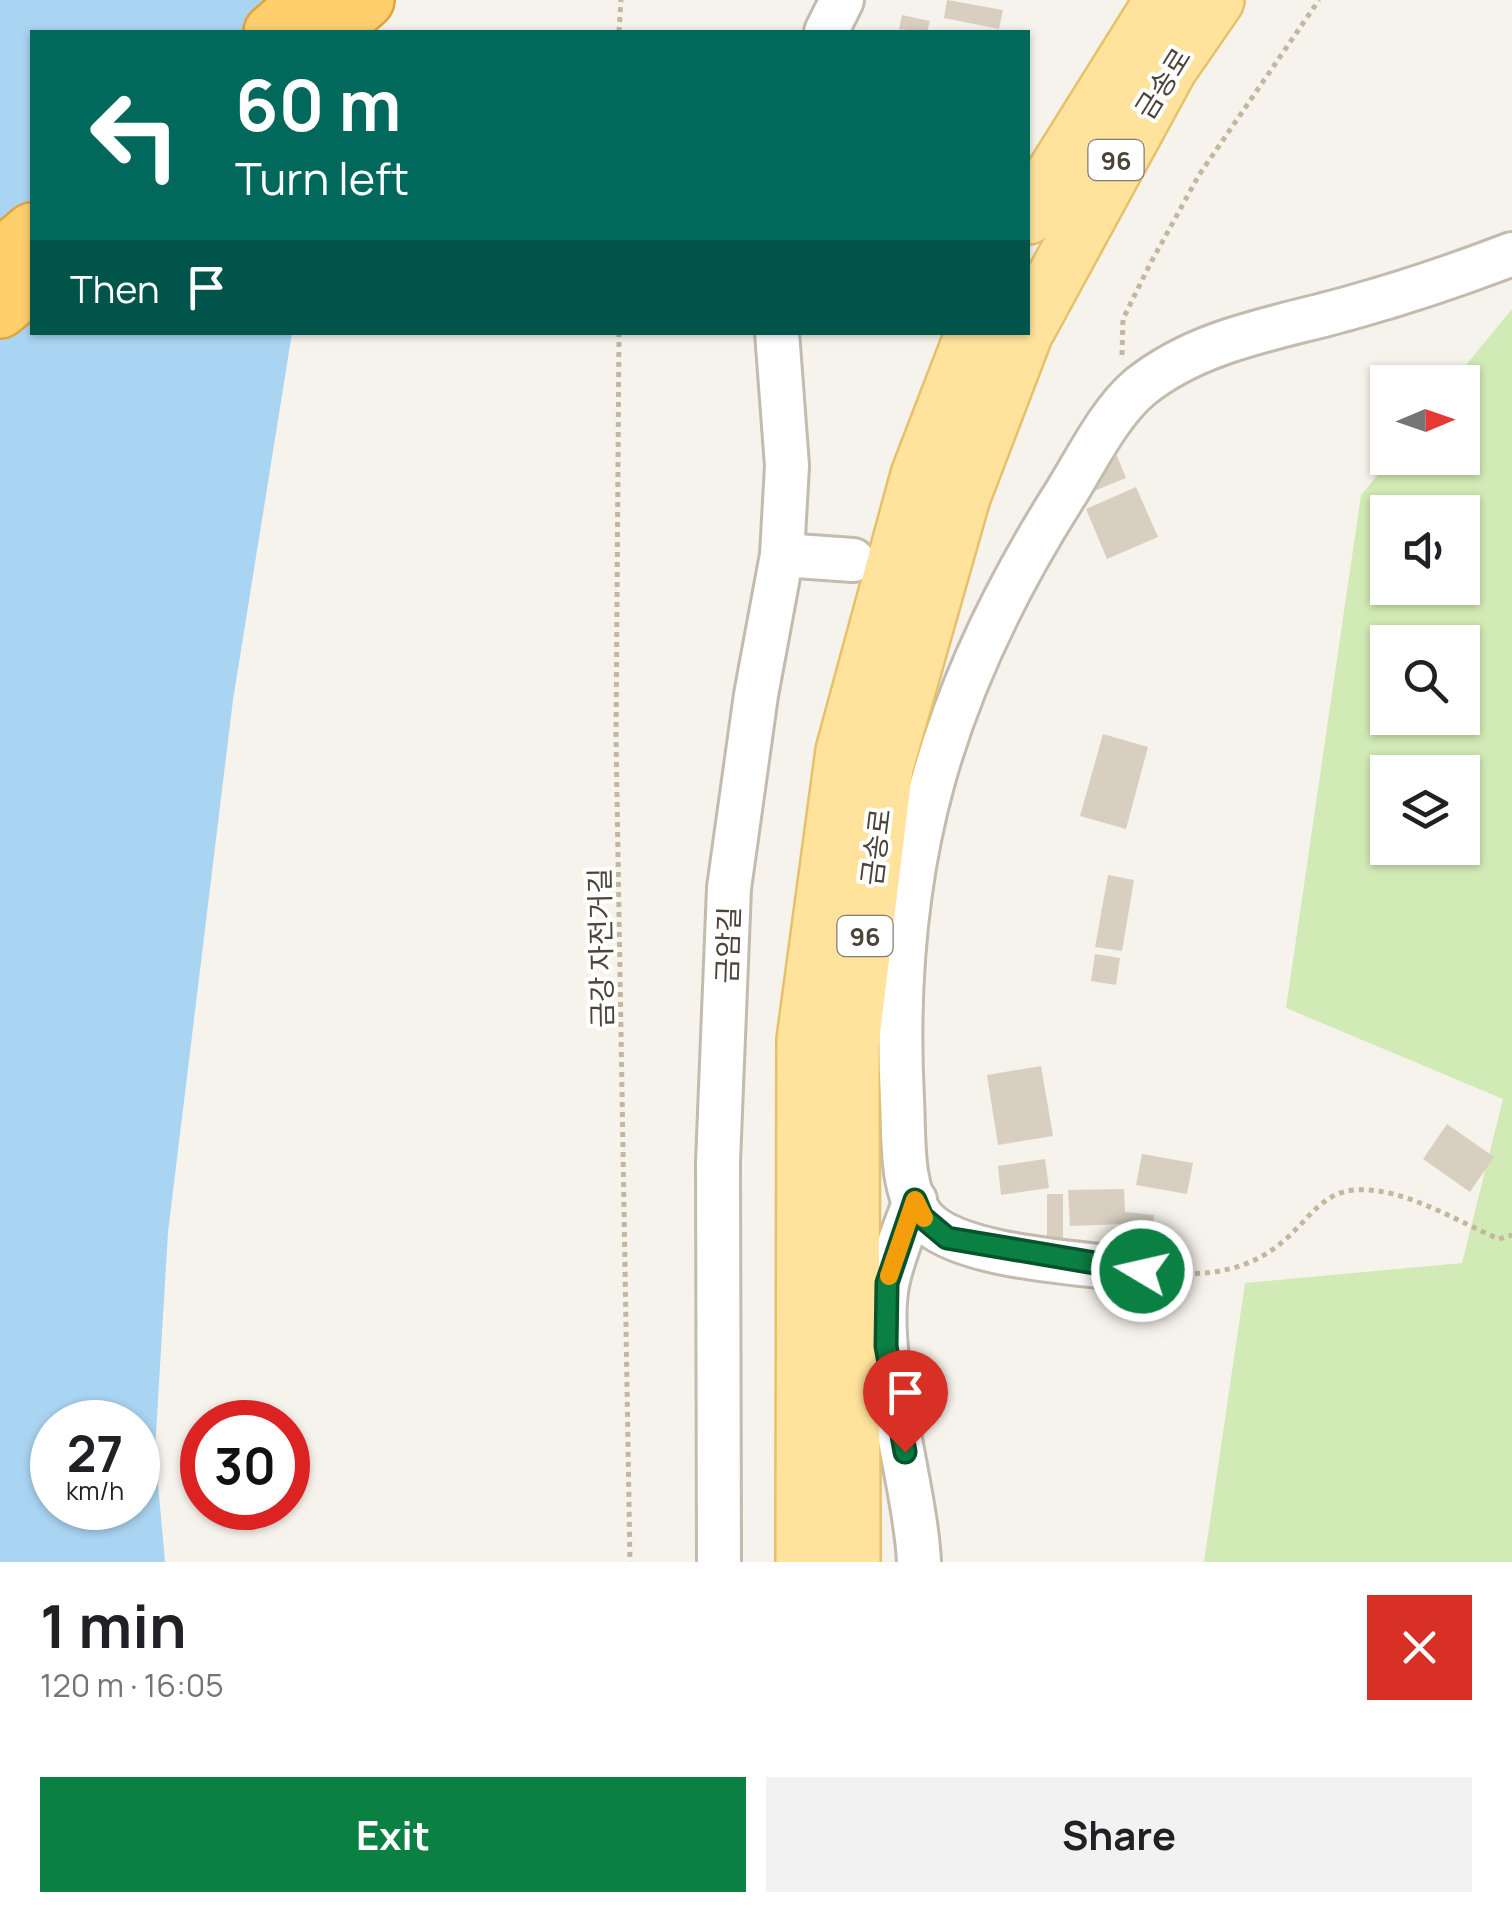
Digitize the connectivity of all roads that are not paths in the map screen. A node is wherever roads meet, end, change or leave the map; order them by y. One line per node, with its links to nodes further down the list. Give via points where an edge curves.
1 (308, 0): 6 (highway)
2 (366, 0): 7 (highway)
3 (842, 0): 8 (street)
4 (1163, 0): 9 (main road, 금송로 / 96)
5 (1216, 0): 15 (main road, 금송로 / 96, via 1168,68)
6 (274, 30)
7 (332, 30)
8 (827, 30)
9 (1030, 213)
10 (30, 233): 12 (highway)
11 (1512, 254): 21 (street, via 1203,349 1137,389 1064,496 993,578 982,639 933,779 904,909 899,1038)
12 (0, 258)
13 (30, 285): 14 (highway)
14 (0, 310)
15 (1030, 323)
16 (777, 335): 19 (street, 금암길, via 787,466)
17 (973, 335): 24 (main road, 금송로 / 96, via 919,475 844,750 805,1040)
18 (1024, 335): 25 (main road, 금송로 / 96, via 962,497 885,767 851,1044)
19 (782, 555): 20 (street); 23 (street, 금암길, via 729,888 718,1162)
20 (853, 560)
21 (915, 1200): 22 (street, via 922,1217 947,1238); 26 (street, via 887,1283 886,1346)
22 (1142, 1271)
23 (718, 1562)
24 (804, 1562)
25 (852, 1562)
26 (919, 1562)

